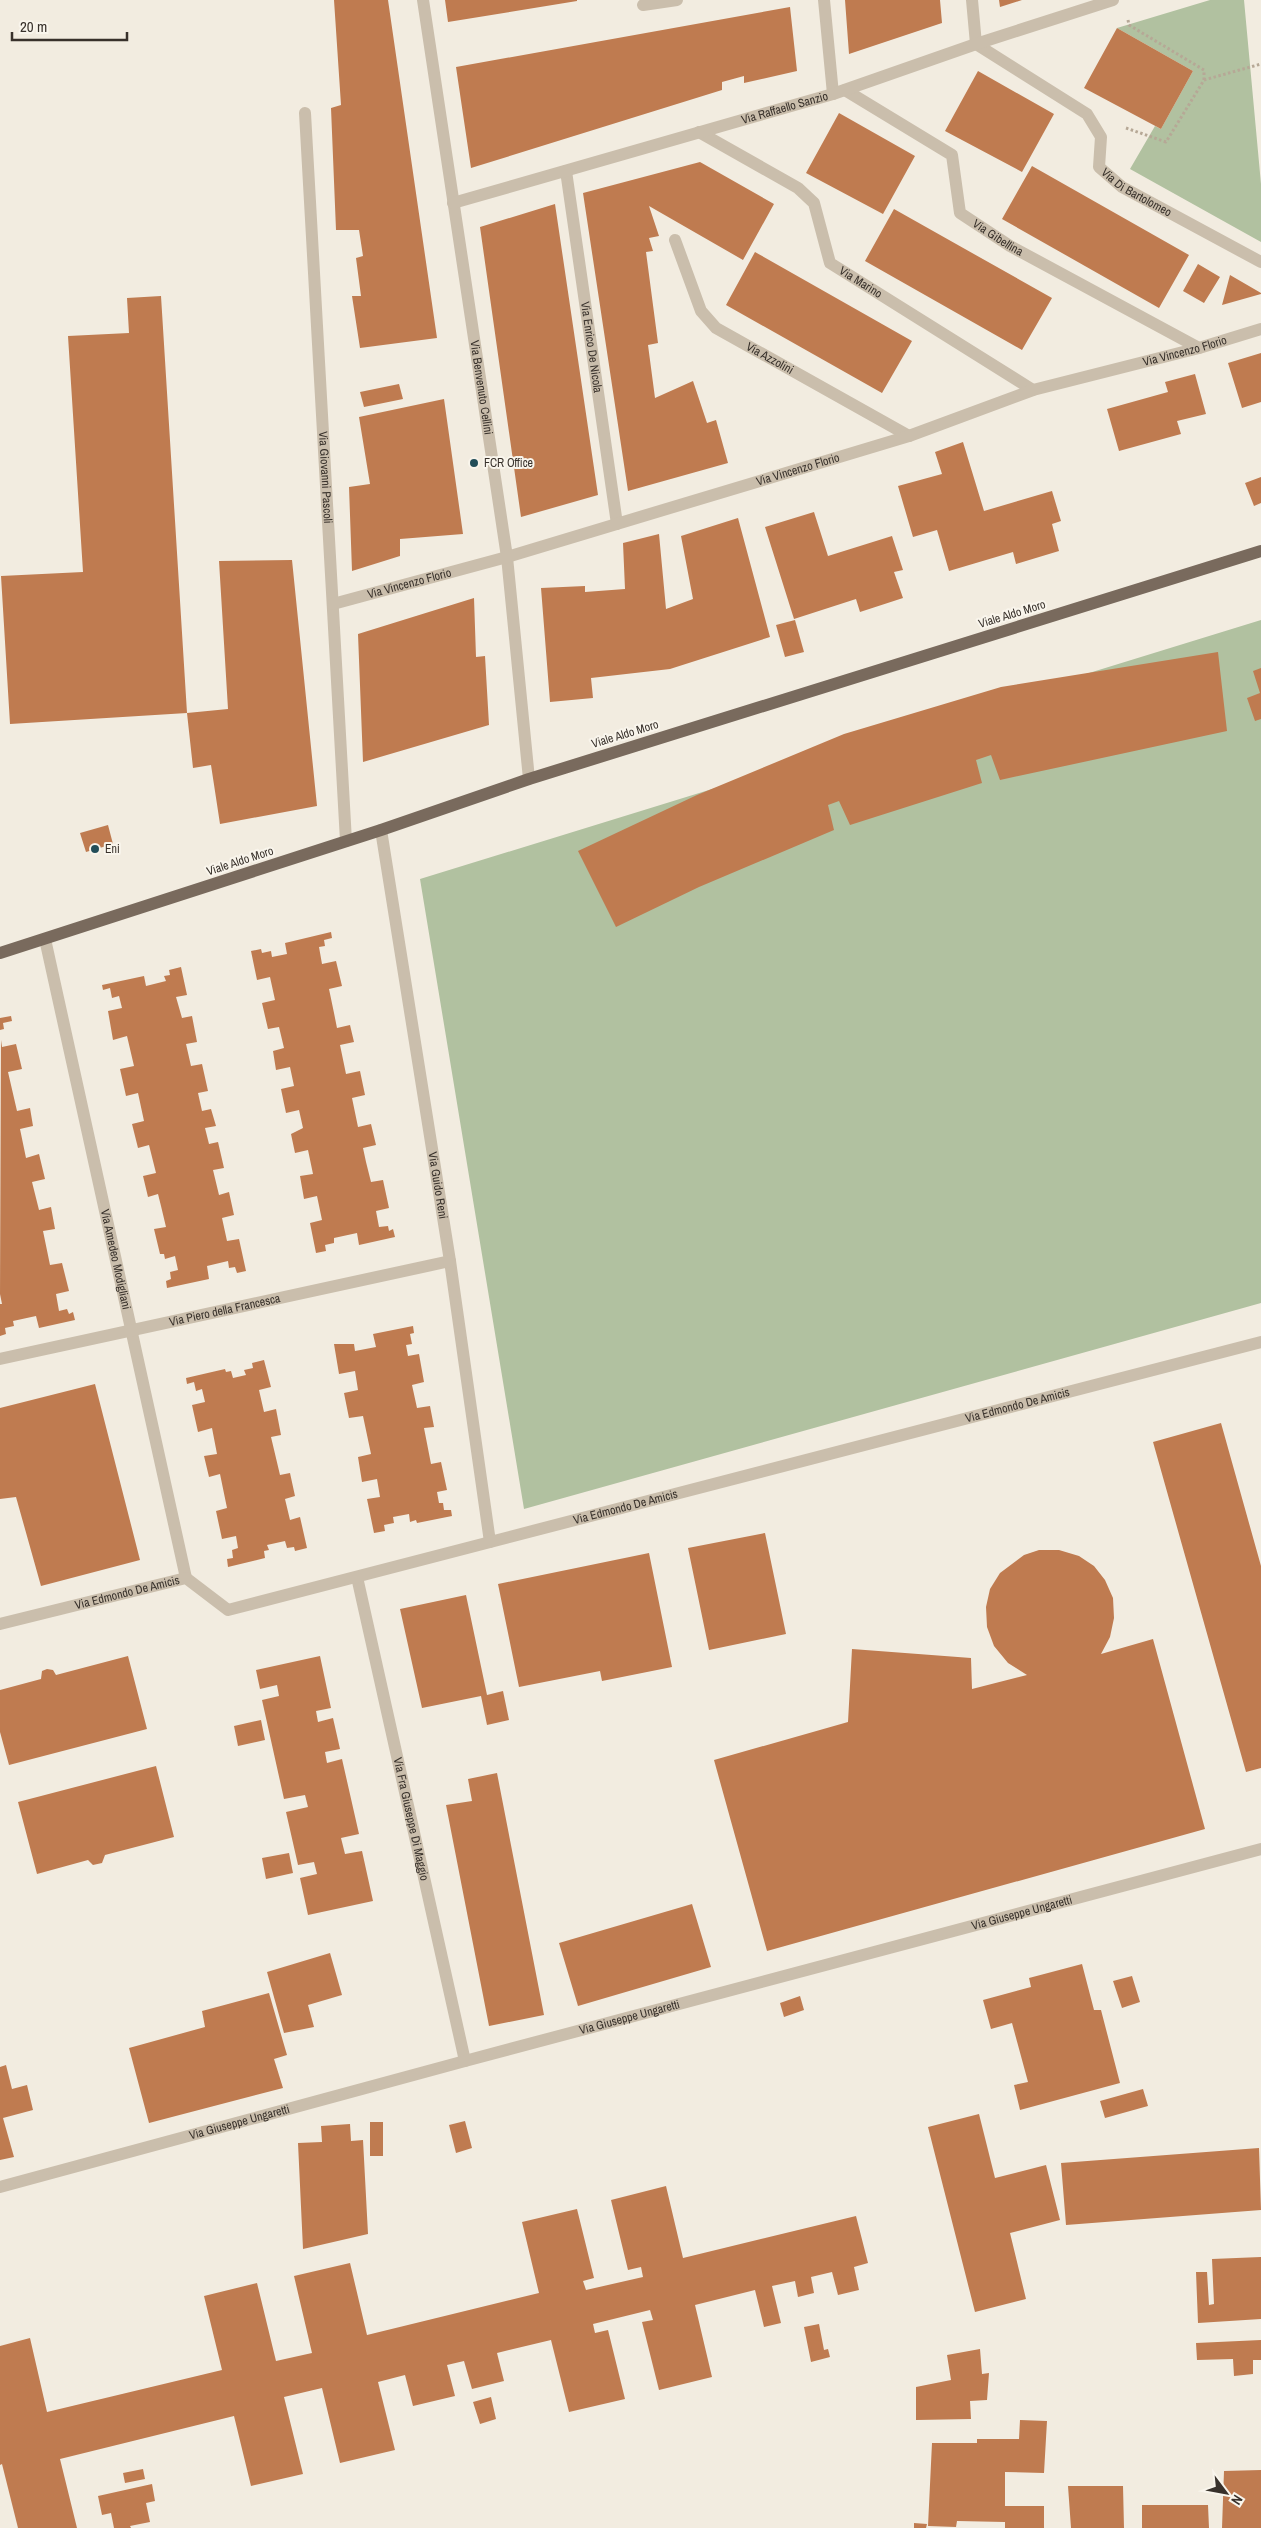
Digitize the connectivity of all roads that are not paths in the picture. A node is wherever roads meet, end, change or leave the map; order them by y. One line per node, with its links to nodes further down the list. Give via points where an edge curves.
1 (423, 0): 12 (street, Via Benvenuto Cellini)
2 (677, 0): 6 (street)
3 (824, 0): 8 (street)
4 (972, 0): 7 (street)
5 (1113, 0): 7 (street, Via Raffaello Sanzio)
6 (644, 5)
7 (976, 44): 8 (street, Via Raffaello Sanzio); 14 (street, Via Di Bartolomeo, via 1087,114 1101,137 1100,167 1122,187)
8 (839, 92): 10 (street, Via Raffaello Sanzio); 16 (street, Via Gibellina, via 952,155 960,213 1010,246)
9 (305, 113): 22 (street, Via Giovanni Pascoli)
10 (699, 132): 11 (street, Via Raffaello Sanzio); 17 (street, Via Marino, via 798,188 814,203 830,264)
11 (566, 171): 12 (street, Via Raffaello Sanzio); 19 (street, Via Enrico De Nicola)
12 (453, 204): 21 (street, Via Benvenuto Cellini)
13 (675, 240): 18 (street, Via Azzolini, via 701,310 716,328)
14 (1261, 262)
15 (1261, 329): 16 (street, Via Vincenzo Florio)
16 (1199, 348): 17 (street, Via Vincenzo Florio)
17 (1032, 390): 18 (street, Via Vincenzo Florio)
18 (909, 436): 19 (street, Via Vincenzo Florio)
19 (617, 524): 21 (street, Via Vincenzo Florio)
20 (1261, 551): 23 (main road, Viale Aldo Moro)
21 (506, 557): 22 (street, Via Vincenzo Florio); 23 (street, Via Benvenuto Cellini)
22 (333, 604): 25 (street, Via Giovanni Pascoli)
23 (529, 778): 24 (main road, Viale Aldo Moro)
24 (381, 830): 25 (main road, Viale Aldo Moro); 28 (street, Via Guido Reni)
25 (346, 841): 26 (main road, Viale Aldo Moro)
26 (45, 939): 27 (main road, Viale Aldo Moro); 29 (street, Via Amedeo Modigliani)
27 (0, 953)
28 (450, 1261): 29 (street, Via Piero della Francesca); 32 (street, Via Guido Reni)
29 (132, 1330): 31 (street, Via Piero della Francesca); 34 (street, Via Amedeo Modigliani)
30 (1261, 1342): 32 (street, Via Edmondo De Amicis)
31 (0, 1359)
32 (490, 1542): 33 (street, Via Edmondo De Amicis)
33 (357, 1577): 34 (street, Via Edmondo De Amicis, via 228,1610); 37 (street, Via Fra Giuseppe Di Maggio)
34 (186, 1578): 35 (street, Via Edmondo De Amicis)
35 (0, 1624)
36 (1261, 1849): 37 (street, Via Giuseppe Ungaretti)
37 (465, 2060): 38 (street, Via Giuseppe Ungaretti)
38 (0, 2187)

